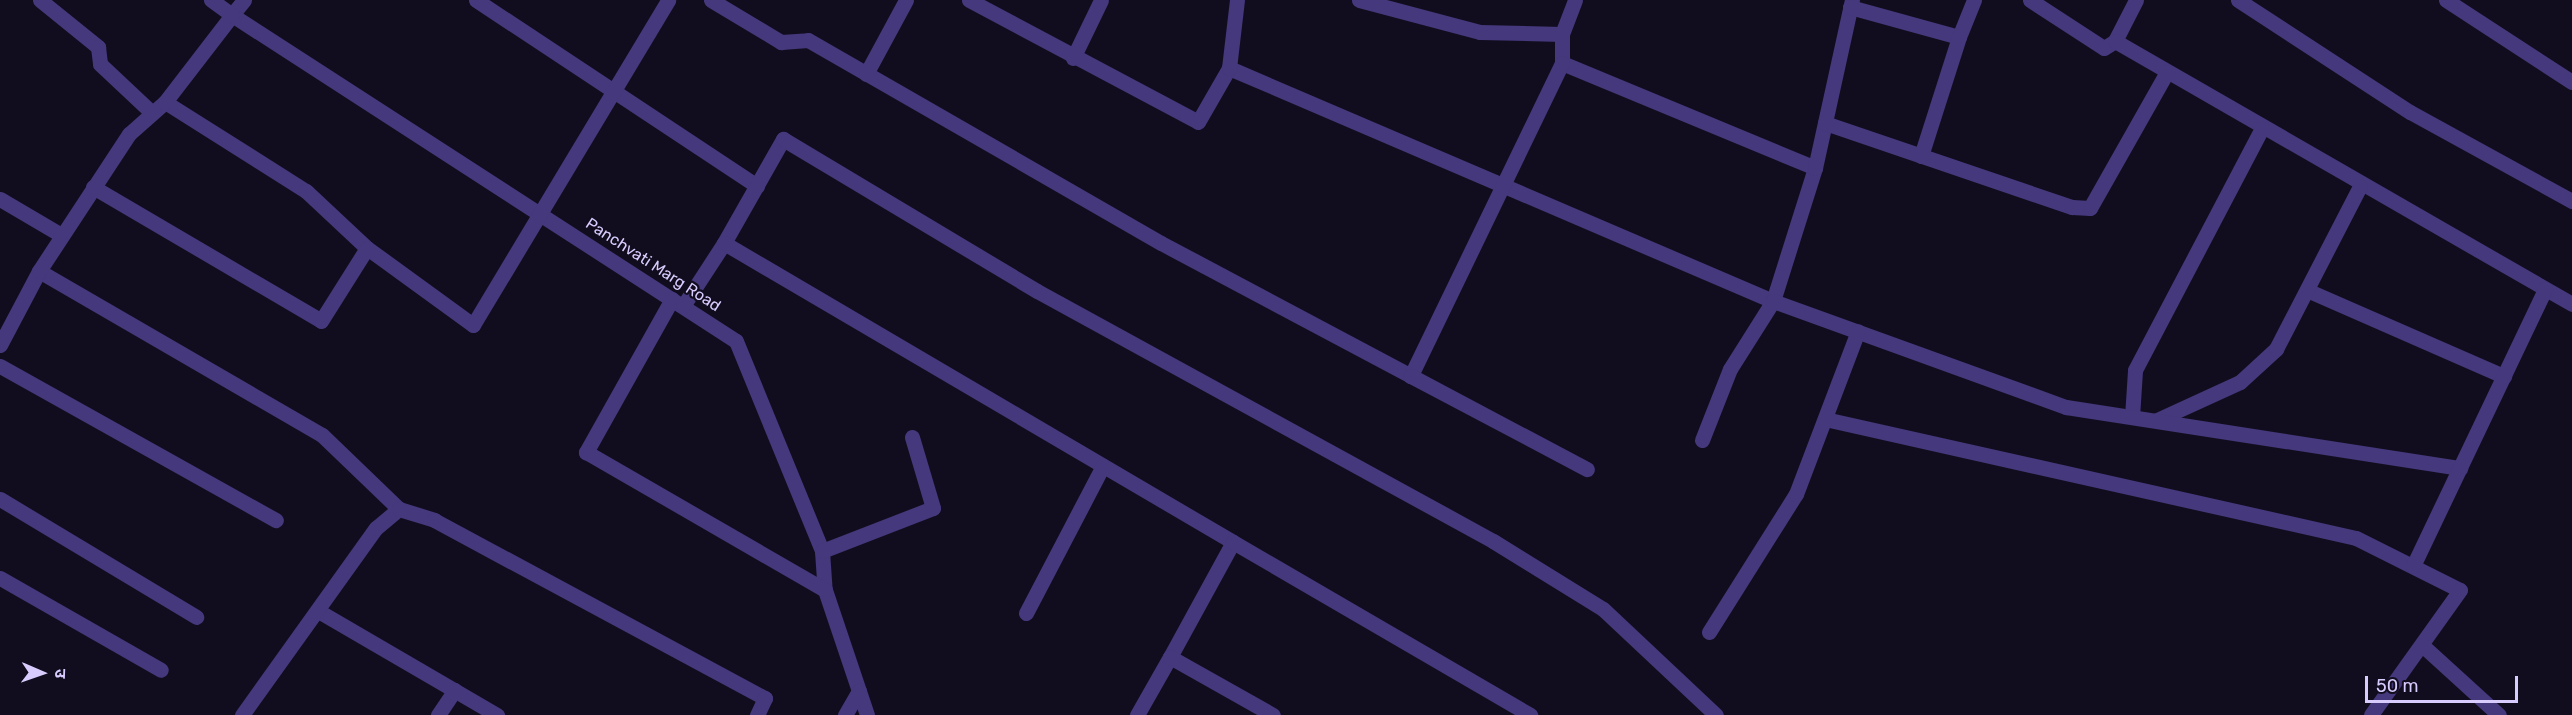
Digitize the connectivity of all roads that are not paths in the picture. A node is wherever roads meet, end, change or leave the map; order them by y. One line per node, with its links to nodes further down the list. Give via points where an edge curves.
1 (40, 0): 31 (street, via 98,47 100,64)
2 (211, 0): 19 (street, Panchvati Marg Road)
3 (244, 0): 19 (street)
4 (476, 0): 29 (street)
5 (668, 0): 29 (street)
6 (711, 0): 27 (street, via 781,42 808,40)
7 (906, 0): 27 (street)
8 (969, 0): 23 (street)
9 (1101, 0): 23 (street)
10 (1237, 0): 25 (street)
11 (1359, 0): 20 (street, via 1480,32)
12 (1575, 0): 20 (street)
13 (1974, 0): 21 (street)
14 (2030, 0): 22 (street, via 2104,48)
15 (2136, 0): 22 (street)
16 (2238, 0): 41 (street, via 2410,112)
17 (2446, 0): 28 (street)
18 (1851, 4): 21 (street); 32 (street)
19 (232, 15): 30 (street); 42 (street, Panchvati Marg Road)
20 (1562, 34): 24 (street)
21 (1959, 37): 34 (street)
22 (2115, 41): 26 (street)
23 (1073, 58): 25 (street, via 1198,122)
24 (1562, 63): 35 (street); 36 (street)
25 (1229, 68): 36 (street)
26 (2167, 72): 33 (street); 34 (street, via 2090,208 2072,207)
27 (866, 74): 55 (street, via 1161,243)
28 (2572, 82)
29 (612, 90): 37 (street); 42 (street)
30 (165, 102): 31 (street); 45 (street, via 306,191)
31 (150, 111): 39 (street)
32 (1825, 123): 34 (street); 35 (street)
33 (2262, 128): 38 (street); 57 (street, via 2135,370)
34 (1921, 156)
35 (1815, 168): 49 (street)
36 (1501, 183): 49 (street); 55 (street, via 1437,331)
37 (757, 186): 44 (street); 82 (street, via 783,139 1037,291 1493,542 1603,609)
38 (2360, 186): 47 (street); 48 (street)
39 (93, 187): 43 (street); 45 (street, via 321,321)
40 (0, 199): 43 (street)
41 (2572, 201)
42 (537, 212): 45 (street, via 473,325); 50 (street, Panchvati Marg Road)
43 (61, 236): 46 (street)
44 (724, 243): 50 (street); 62 (street)
45 (367, 248)
46 (39, 271): 53 (street); 66 (street, via 322,435)
47 (2546, 289): 51 (street); 56 (street)
48 (2309, 291): 56 (street); 59 (street, via 2276,348 2240,382)
49 (1773, 301): 52 (street); 61 (street, via 1730,369)
50 (678, 302): 69 (street, Panchvati Marg Road, via 736,340); 72 (street, via 586,452)
51 (2572, 304)
52 (1858, 332): 57 (street, via 2066,407); 58 (street)
53 (0, 345)
54 (0, 366): 67 (street)
55 (1411, 376): 64 (street)
56 (2504, 376): 63 (street)
57 (2132, 417): 59 (street)
58 (1825, 419): 70 (street, via 2356,538); 76 (street, via 1796,494)
59 (2156, 421): 63 (street)
60 (912, 436): 69 (street, via 933,508)
61 (1702, 440)
62 (1103, 466): 68 (street); 74 (street)
63 (2460, 468): 70 (street)
64 (1587, 469)
65 (0, 499): 75 (street)
66 (399, 509): 73 (street, via 376,528); 86 (street, via 434,520 765,698)
67 (276, 520)
68 (1233, 542): 78 (street); 91 (street)
69 (822, 551): 72 (street, Panchvati Marg Road)
70 (2413, 566): 77 (street, via 2460,590)
71 (0, 578): 79 (street)
72 (825, 590): 81 (street, Panchvati Marg Road)
73 (320, 612): 80 (street); 83 (street)
74 (1026, 614)
75 (196, 617)
76 (1709, 632)
77 (2422, 645): 92 (street); 93 (street)
78 (1170, 657): 89 (street); 90 (street)
79 (161, 670)
80 (455, 690): 84 (street); 85 (street)
81 (859, 691): 87 (street); 88 (street, Panchvati Marg Road)
82 (1712, 714)
83 (242, 715)
84 (438, 715)
85 (497, 715)
86 (758, 715)
87 (845, 715)
88 (867, 715)
89 (1137, 715)
90 (1273, 715)
91 (1530, 715)
92 (2371, 715)
93 (2499, 715)

